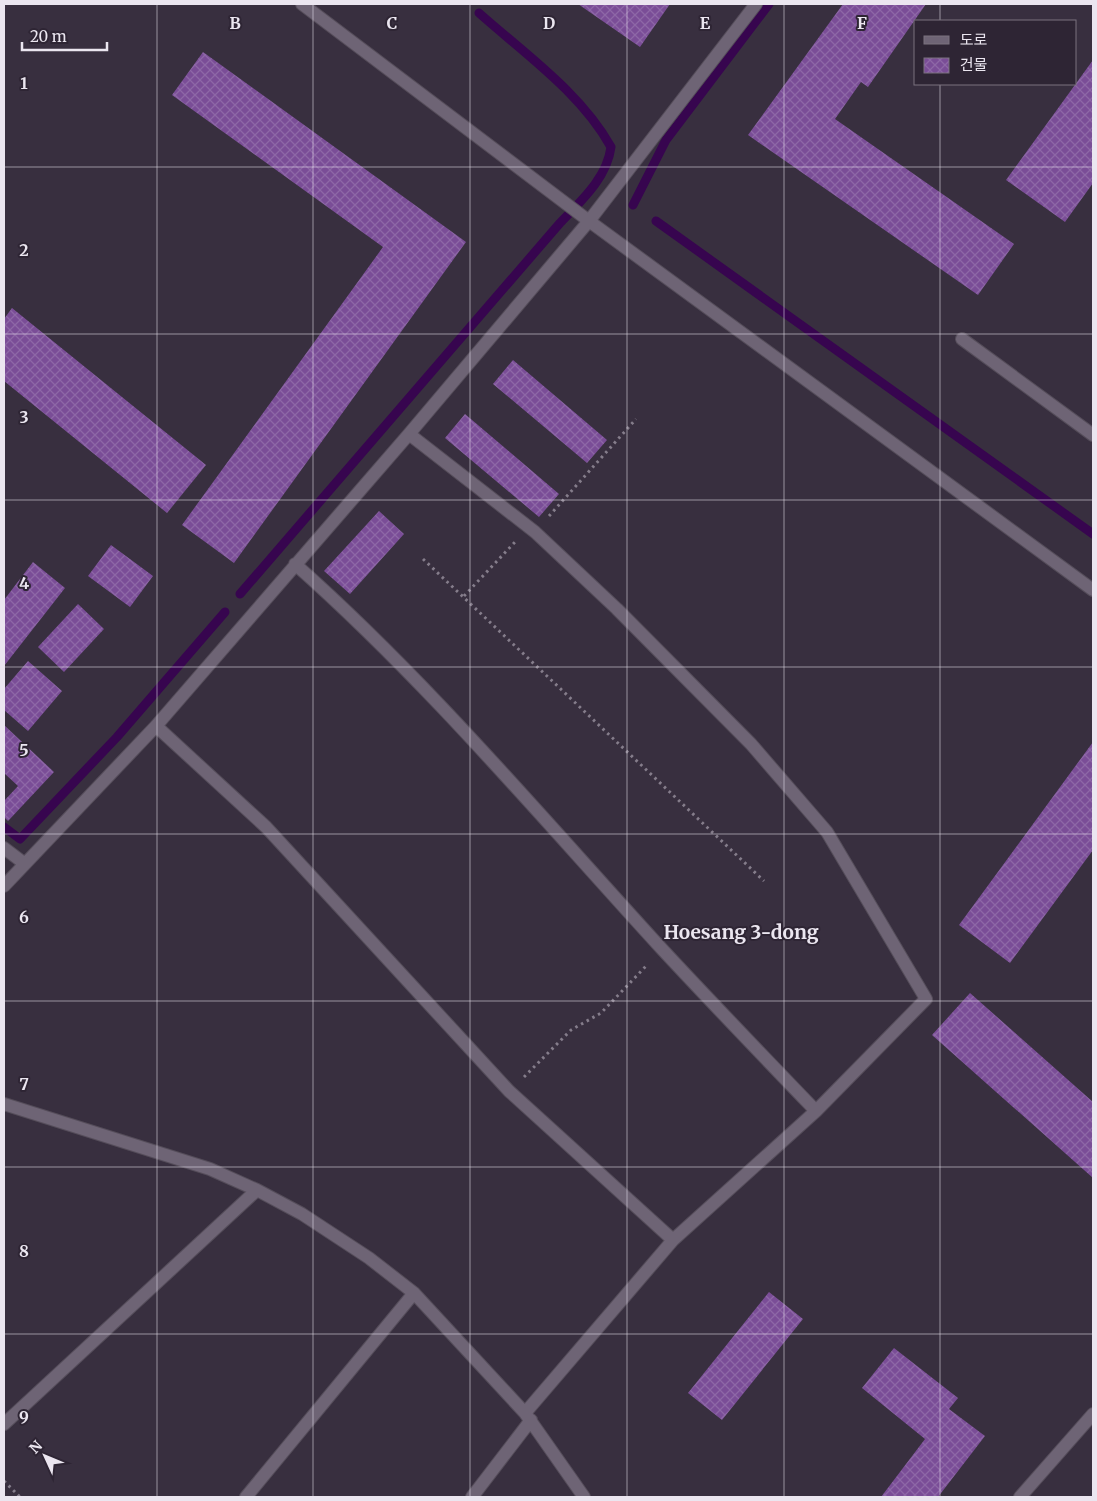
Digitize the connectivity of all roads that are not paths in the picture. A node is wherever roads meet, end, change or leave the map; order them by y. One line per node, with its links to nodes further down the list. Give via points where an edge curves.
1 (302, 4): 3 (street)
2 (756, 4): 3 (street)
3 (589, 221): 5 (street); 8 (street)
4 (962, 340): 6 (street)
5 (408, 434): 7 (street); 14 (street, via 532,530 617,609 751,744 827,832 926,999)
6 (1093, 435)
7 (295, 564): 9 (street); 14 (street, via 392,654 662,949)
8 (1093, 590)
9 (156, 726): 11 (street); 16 (street, via 266,827 509,1091)
10 (4, 848): 11 (street)
11 (25, 864): 12 (street)
12 (4, 886)
13 (4, 1104): 15 (street, via 210,1169)
14 (816, 1111): 16 (street)
15 (257, 1190): 17 (street, via 302,1214); 20 (street)
16 (673, 1240): 19 (street)
17 (414, 1293): 19 (street); 21 (street)
18 (1093, 1414): 24 (street)
19 (528, 1417): 22 (street); 23 (street)
20 (4, 1424)
21 (246, 1497)
22 (472, 1497)
23 (584, 1497)
24 (1020, 1497)

